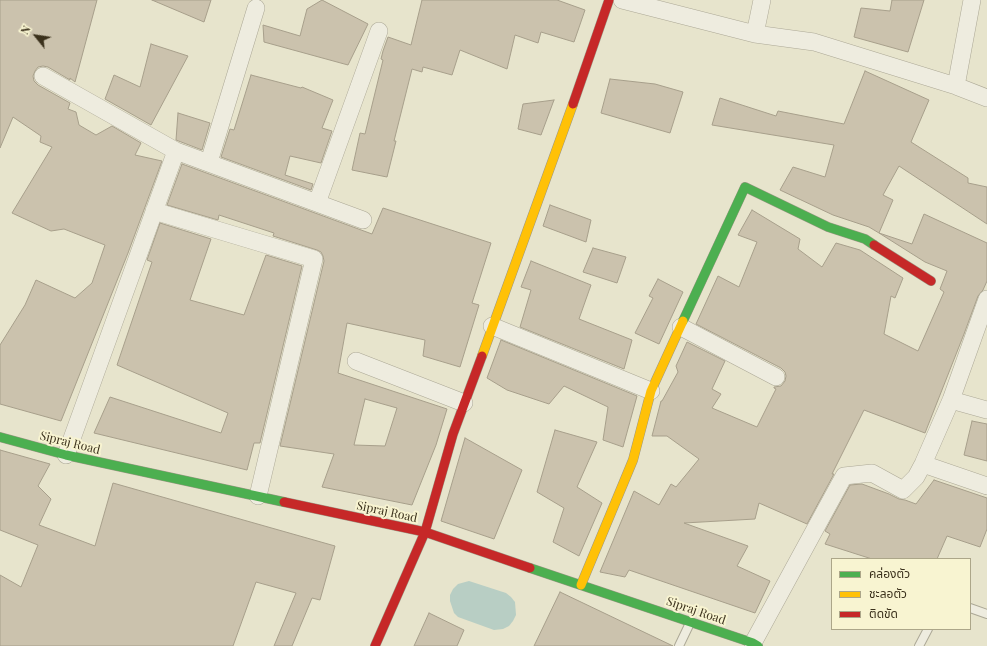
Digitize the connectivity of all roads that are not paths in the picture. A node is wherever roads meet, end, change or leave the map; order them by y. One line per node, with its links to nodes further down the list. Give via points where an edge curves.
1 (609, 0): 18 (street)
2 (622, 0): 7 (street)
3 (762, 0): 7 (street)
4 (972, 0): 9 (street)
5 (256, 8): 12 (street)
6 (379, 31): 13 (street)
7 (755, 34): 9 (street, via 814,42)
8 (43, 76): 11 (street)
9 (956, 86): 10 (street)
10 (987, 98)
11 (176, 150): 12 (street); 14 (street)
12 (209, 162): 13 (street)
13 (318, 203): 15 (street)
14 (154, 211): 27 (street); 30 (street, via 314,259)
15 (363, 220)
16 (931, 281): 19 (street, via 865,240 828,227 745,187)
17 (987, 299): 23 (street)
18 (492, 326): 22 (street); 24 (street)
19 (681, 327): 21 (street); 22 (street)
20 (356, 361): 24 (street)
21 (776, 377)
22 (651, 390): 32 (street, via 633,460)
23 (951, 400): 25 (street); 28 (street)
24 (464, 403): 31 (street)
25 (987, 410)
26 (0, 436): 27 (street, Sipraj Road)
27 (66, 455): 30 (street, Sipraj Road)
28 (923, 464): 29 (street); 37 (street, via 916,477 903,490 872,473 844,476)
29 (987, 486)
30 (258, 496): 31 (street, Sipraj Road)
31 (425, 532): 32 (street, Sipraj Road); 38 (street)
32 (581, 585): 35 (street, Sipraj Road)
33 (971, 608): 34 (lane)
34 (987, 614)
35 (690, 622): 37 (street, Sipraj Road); 39 (lane)
36 (927, 630): 40 (lane)
37 (755, 645)
38 (375, 646)
39 (679, 646)
40 (919, 646)

